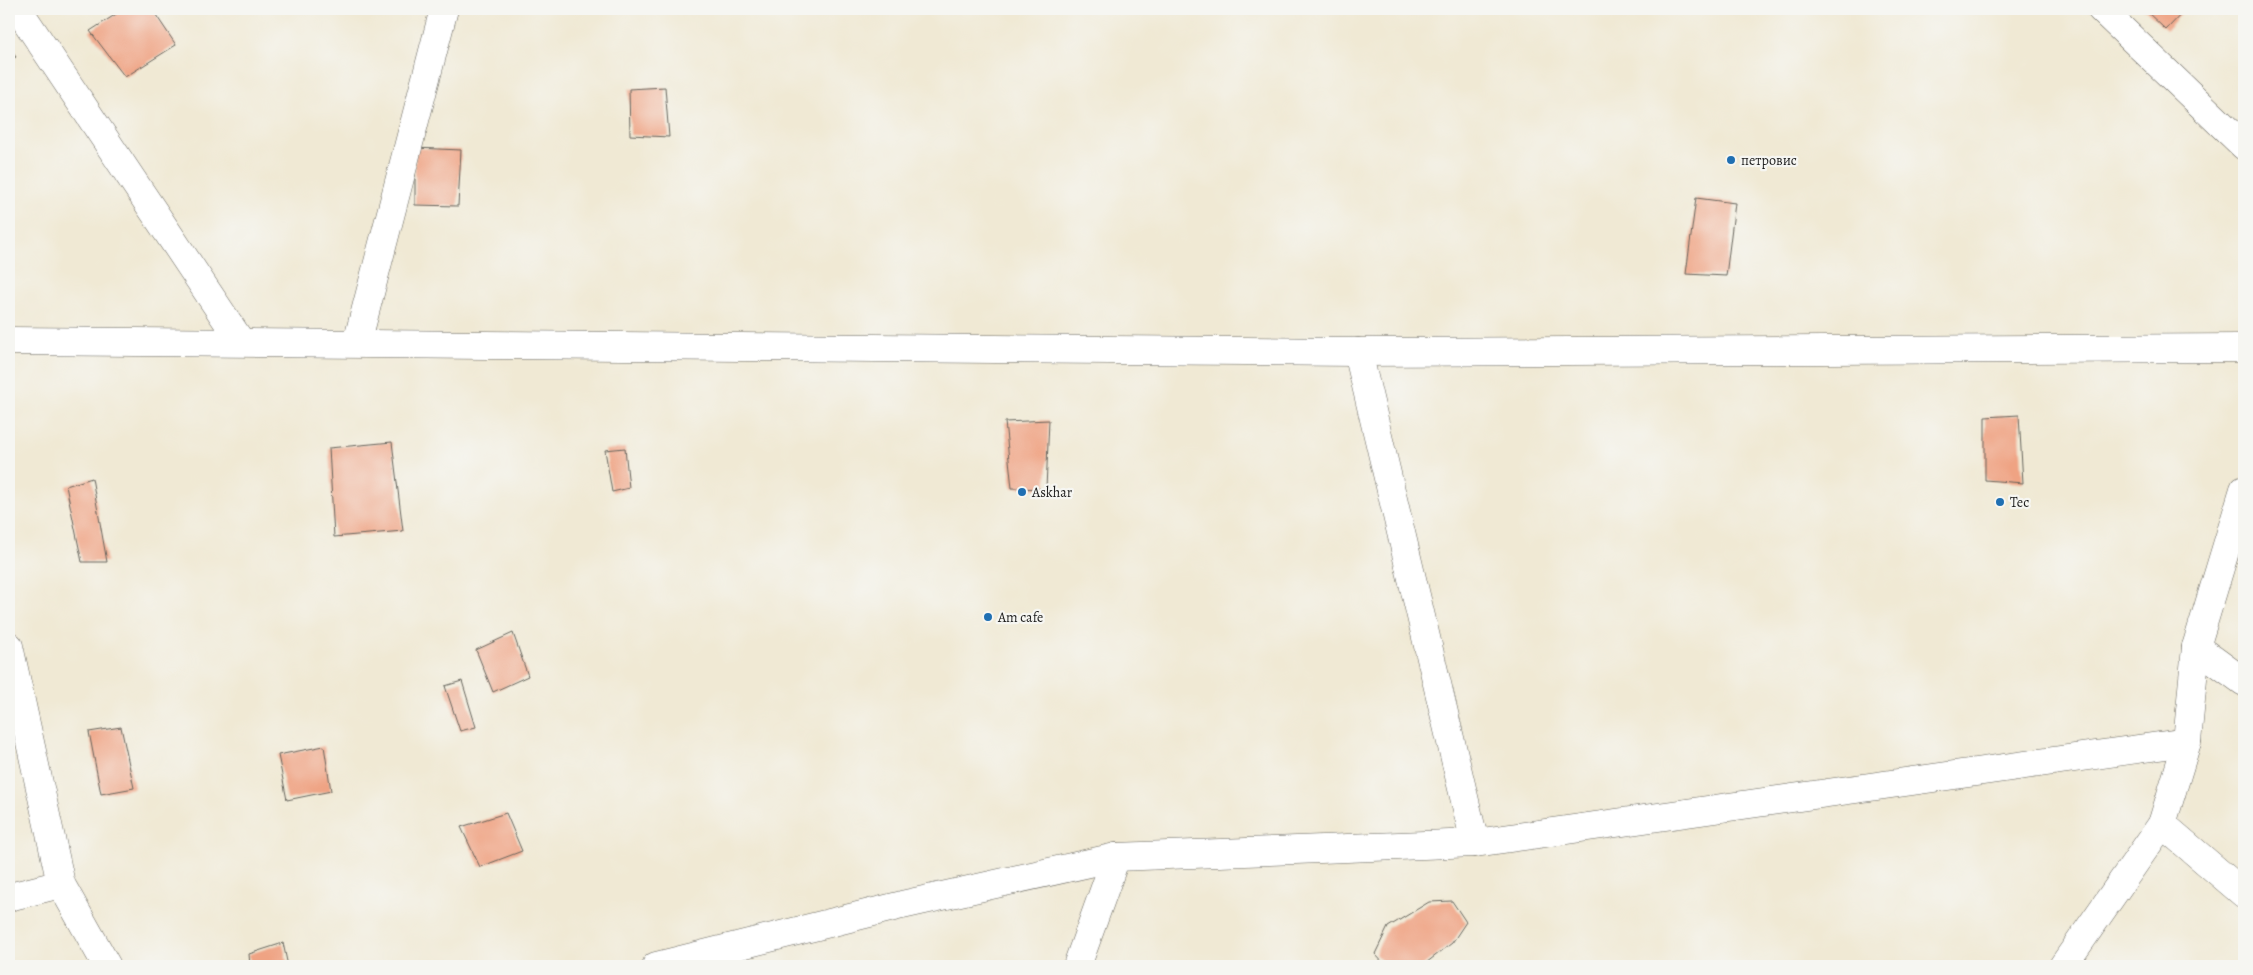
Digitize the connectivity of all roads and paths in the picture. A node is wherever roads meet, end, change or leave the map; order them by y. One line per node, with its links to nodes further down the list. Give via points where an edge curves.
1 (18, 9): 6 (street)
2 (444, 9): 7 (street)
3 (2101, 9): 4 (street)
4 (2244, 146)
5 (9, 341): 6 (street)
6 (241, 342): 7 (street)
7 (357, 343): 9 (street)
8 (2244, 348): 9 (street)
9 (1358, 352): 16 (street)
10 (2244, 489): 12 (street)
11 (9, 646): 18 (street)
12 (2196, 647): 13 (street); 14 (street)
13 (2244, 682)
14 (2187, 742): 15 (street); 16 (street)
15 (2162, 824): 19 (street); 24 (street)
16 (1475, 843): 17 (street)
17 (1116, 857): 22 (street, via 893,907); 23 (street)
18 (61, 884): 20 (street); 21 (street)
19 (2244, 894)
20 (9, 897)
21 (107, 966)
22 (656, 966)
23 (1077, 966)
24 (2063, 966)

